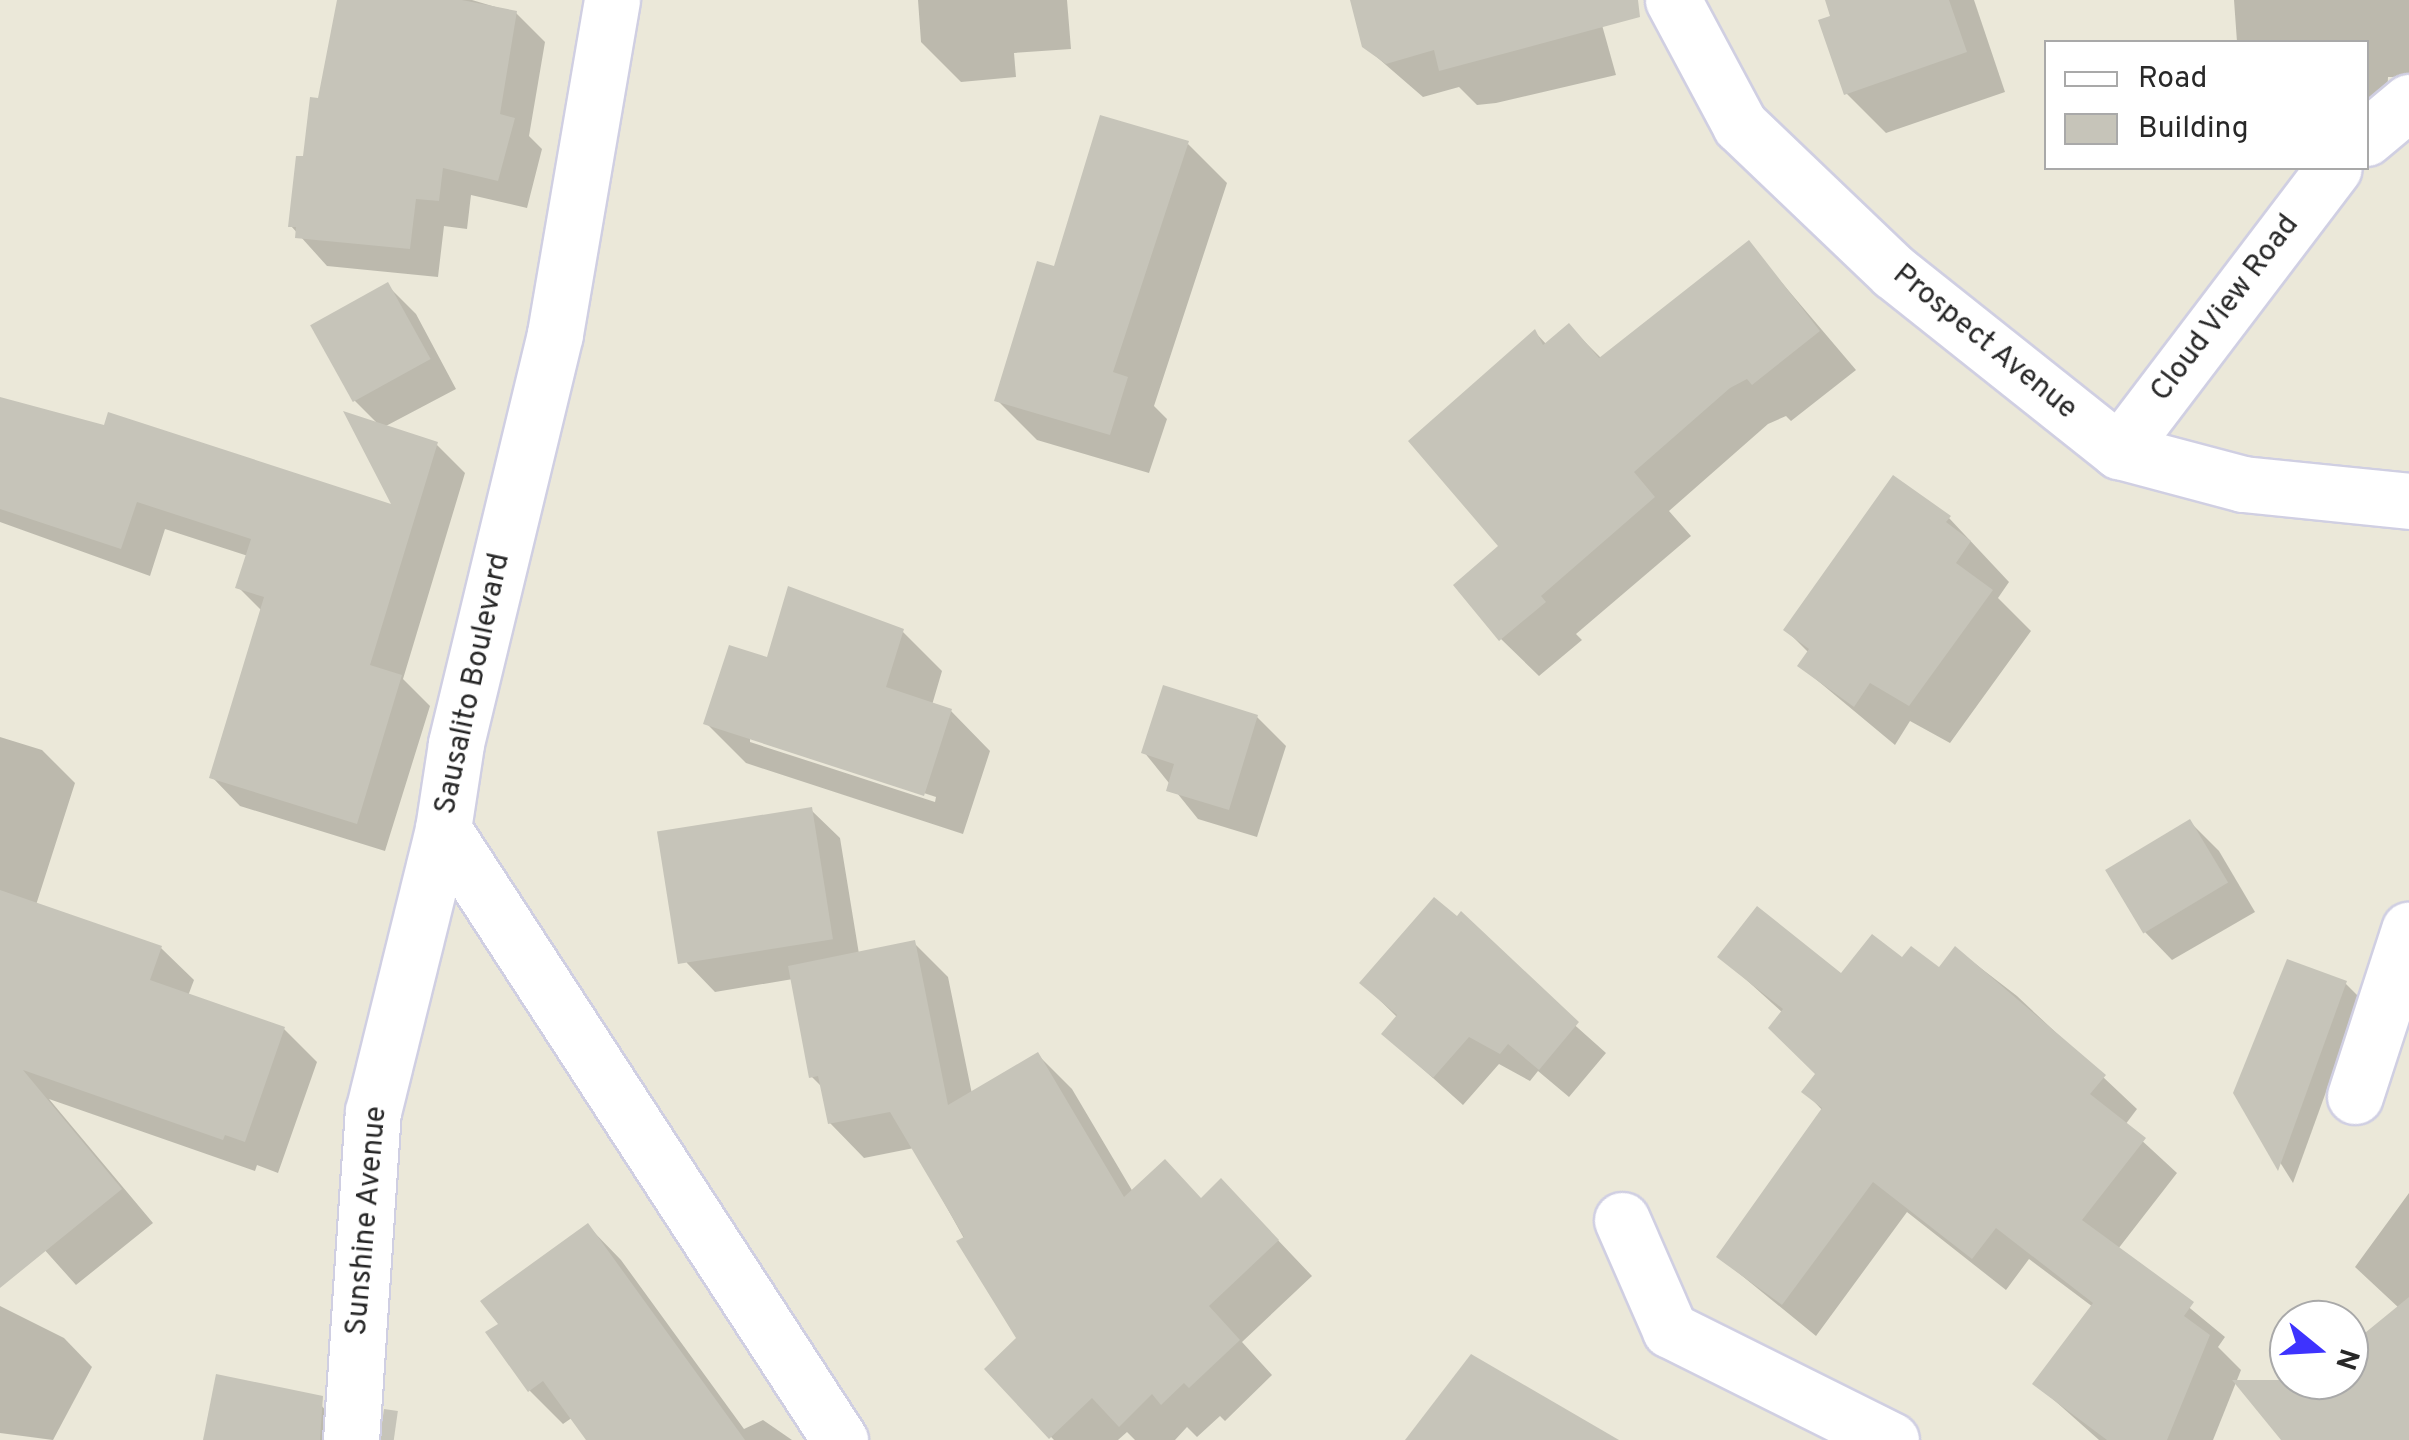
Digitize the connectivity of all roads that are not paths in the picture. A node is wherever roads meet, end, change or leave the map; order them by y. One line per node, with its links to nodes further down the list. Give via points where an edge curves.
1 (612, 0): 8 (street, Sausalito Boulevard, via 555,334 456,744)
2 (1673, 0): 6 (street, Prospect Avenue, via 1740,125 1894,272)
3 (2409, 102): 4 (street)
4 (2369, 135)
5 (2332, 170): 6 (street, Cloud View Road)
6 (2119, 451): 7 (street, Prospect Avenue, via 2243,484)
7 (2409, 502)
8 (442, 829): 12 (street, Sunshine Avenue, via 374,1112); 13 (street, Sausalito Boulevard)
9 (2409, 930): 10 (street)
10 (2355, 1096)
11 (1622, 1220): 14 (street, via 1670,1330)
12 (350, 1440)
13 (840, 1440)
14 (1892, 1440)

